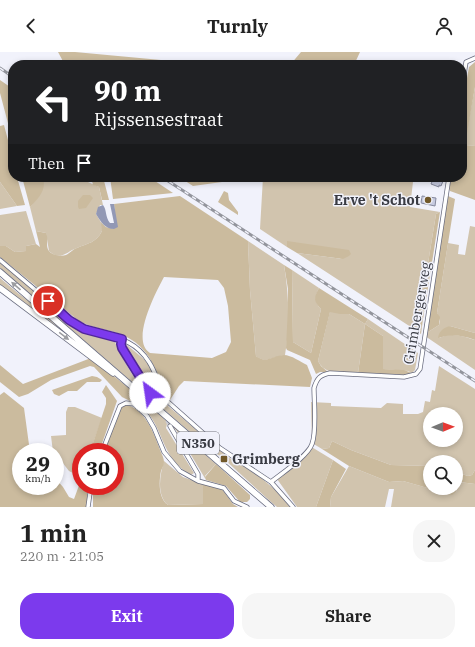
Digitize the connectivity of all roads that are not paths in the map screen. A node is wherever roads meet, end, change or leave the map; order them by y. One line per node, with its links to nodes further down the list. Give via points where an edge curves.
1 (448, 182): 11 (street, Grimbergerweg, via 420,369 416,374 404,377 330,373 321,375 316,380 314,388 312,445)
2 (0, 260): 5 (street, via 77,325 89,331)
3 (0, 272): 6 (main road, N350, one-way to 3)
4 (0, 288): 6 (main road, N350, one-way to 6)
5 (122, 339): 7 (street, via 122,348); 11 (street, via 147,359 156,374 163,395 172,406 220,448)
6 (123, 380): 15 (main road, N350)
7 (150, 393)
8 (170, 426): 10 (street, via 198,474)
9 (105, 443): 10 (street, via 118,409 124,404 132,404 151,422 164,452 175,467)
10 (198, 481): 14 (street, via 224,488 234,501)
11 (271, 482): 16 (street)
12 (90, 495): 13 (street)
13 (88, 507)
14 (247, 507)
15 (272, 507)
16 (293, 507)

